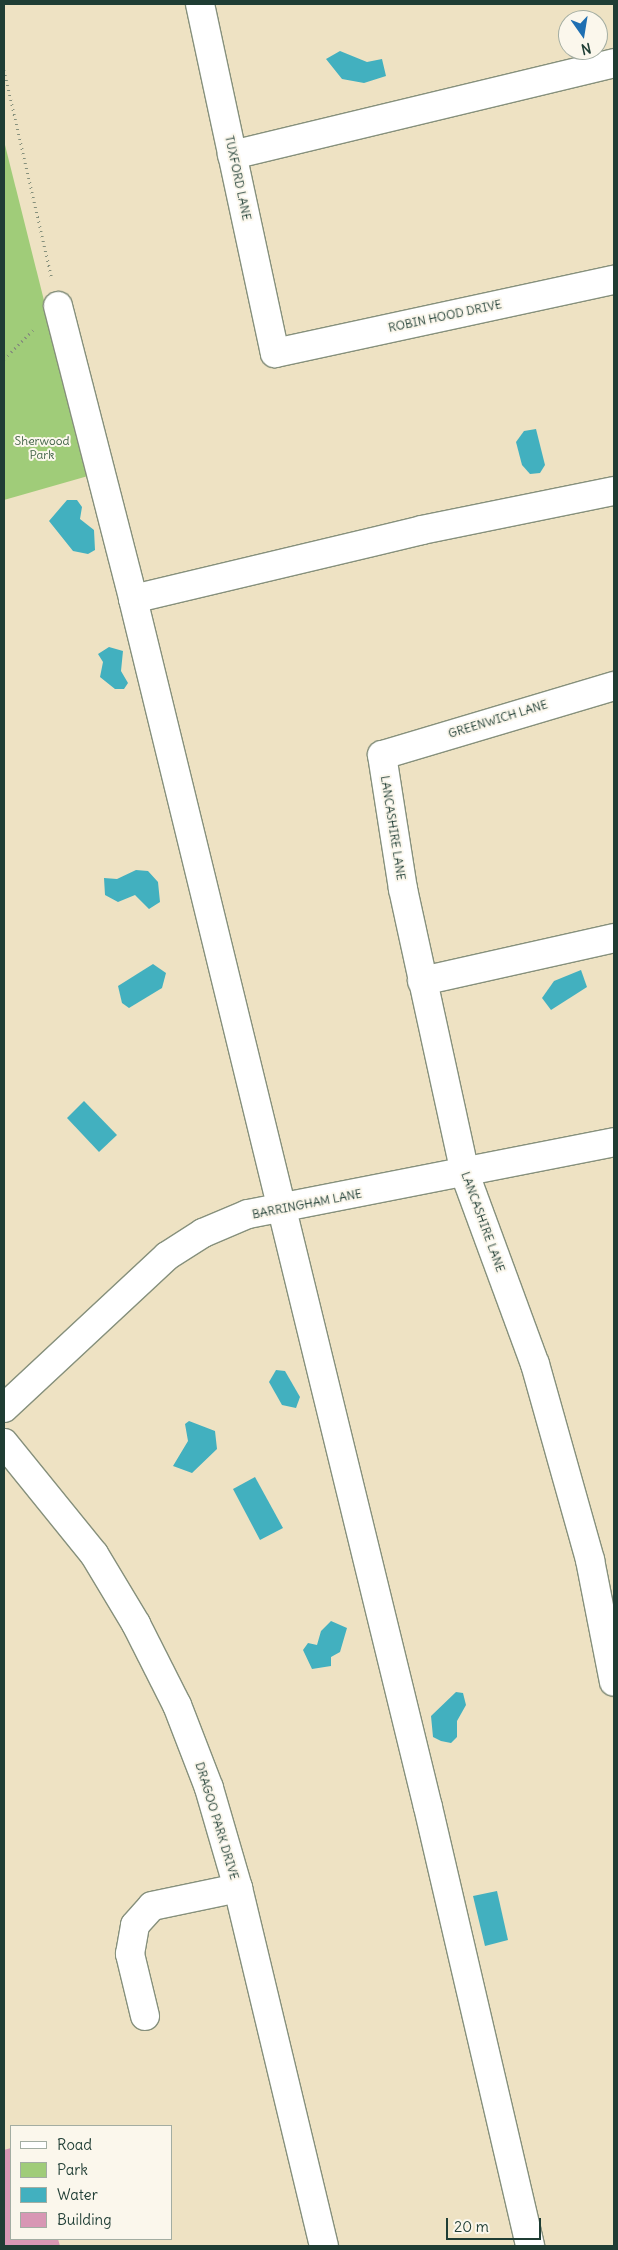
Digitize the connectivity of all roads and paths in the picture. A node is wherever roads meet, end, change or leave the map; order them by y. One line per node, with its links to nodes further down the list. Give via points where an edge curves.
1 (200, 4): 4 (street, TUXFORD LANE)
2 (614, 63): 4 (street)
3 (4, 70): 6 (path)
4 (232, 155): 7 (street, TUXFORD LANE)
5 (614, 280): 7 (street, ROBIN HOOD DRIVE)
6 (58, 306): 8 (path); 10 (street)
7 (275, 353)
8 (4, 359)
9 (614, 491): 10 (street, via 422,530)
10 (133, 599): 17 (street)
11 (614, 686): 12 (street, GREENWICH LANE)
12 (382, 755): 14 (street, LANCASHIRE LANE)
13 (614, 938): 14 (street)
14 (422, 981): 16 (street, LANCASHIRE LANE)
15 (614, 1142): 16 (street, BARRINGHAM LANE)
16 (465, 1174): 17 (street, BARRINGHAM LANE); 20 (street, LANCASHIRE LANE, via 535,1364 590,1560)
17 (280, 1208): 18 (street, BARRINGHAM LANE, via 248,1214 203,1233 166,1256); 24 (street, via 428,1807)
18 (4, 1408)
19 (4, 1443): 21 (street, DRAGOO PARK DRIVE, via 94,1554 136,1624 176,1705 205,1779)
20 (614, 1682)
21 (238, 1888): 22 (street, via 152,1906 136,1925 130,1954); 23 (street, DRAGOO PARK DRIVE)
22 (145, 2016)
23 (324, 2246)
24 (530, 2246)

